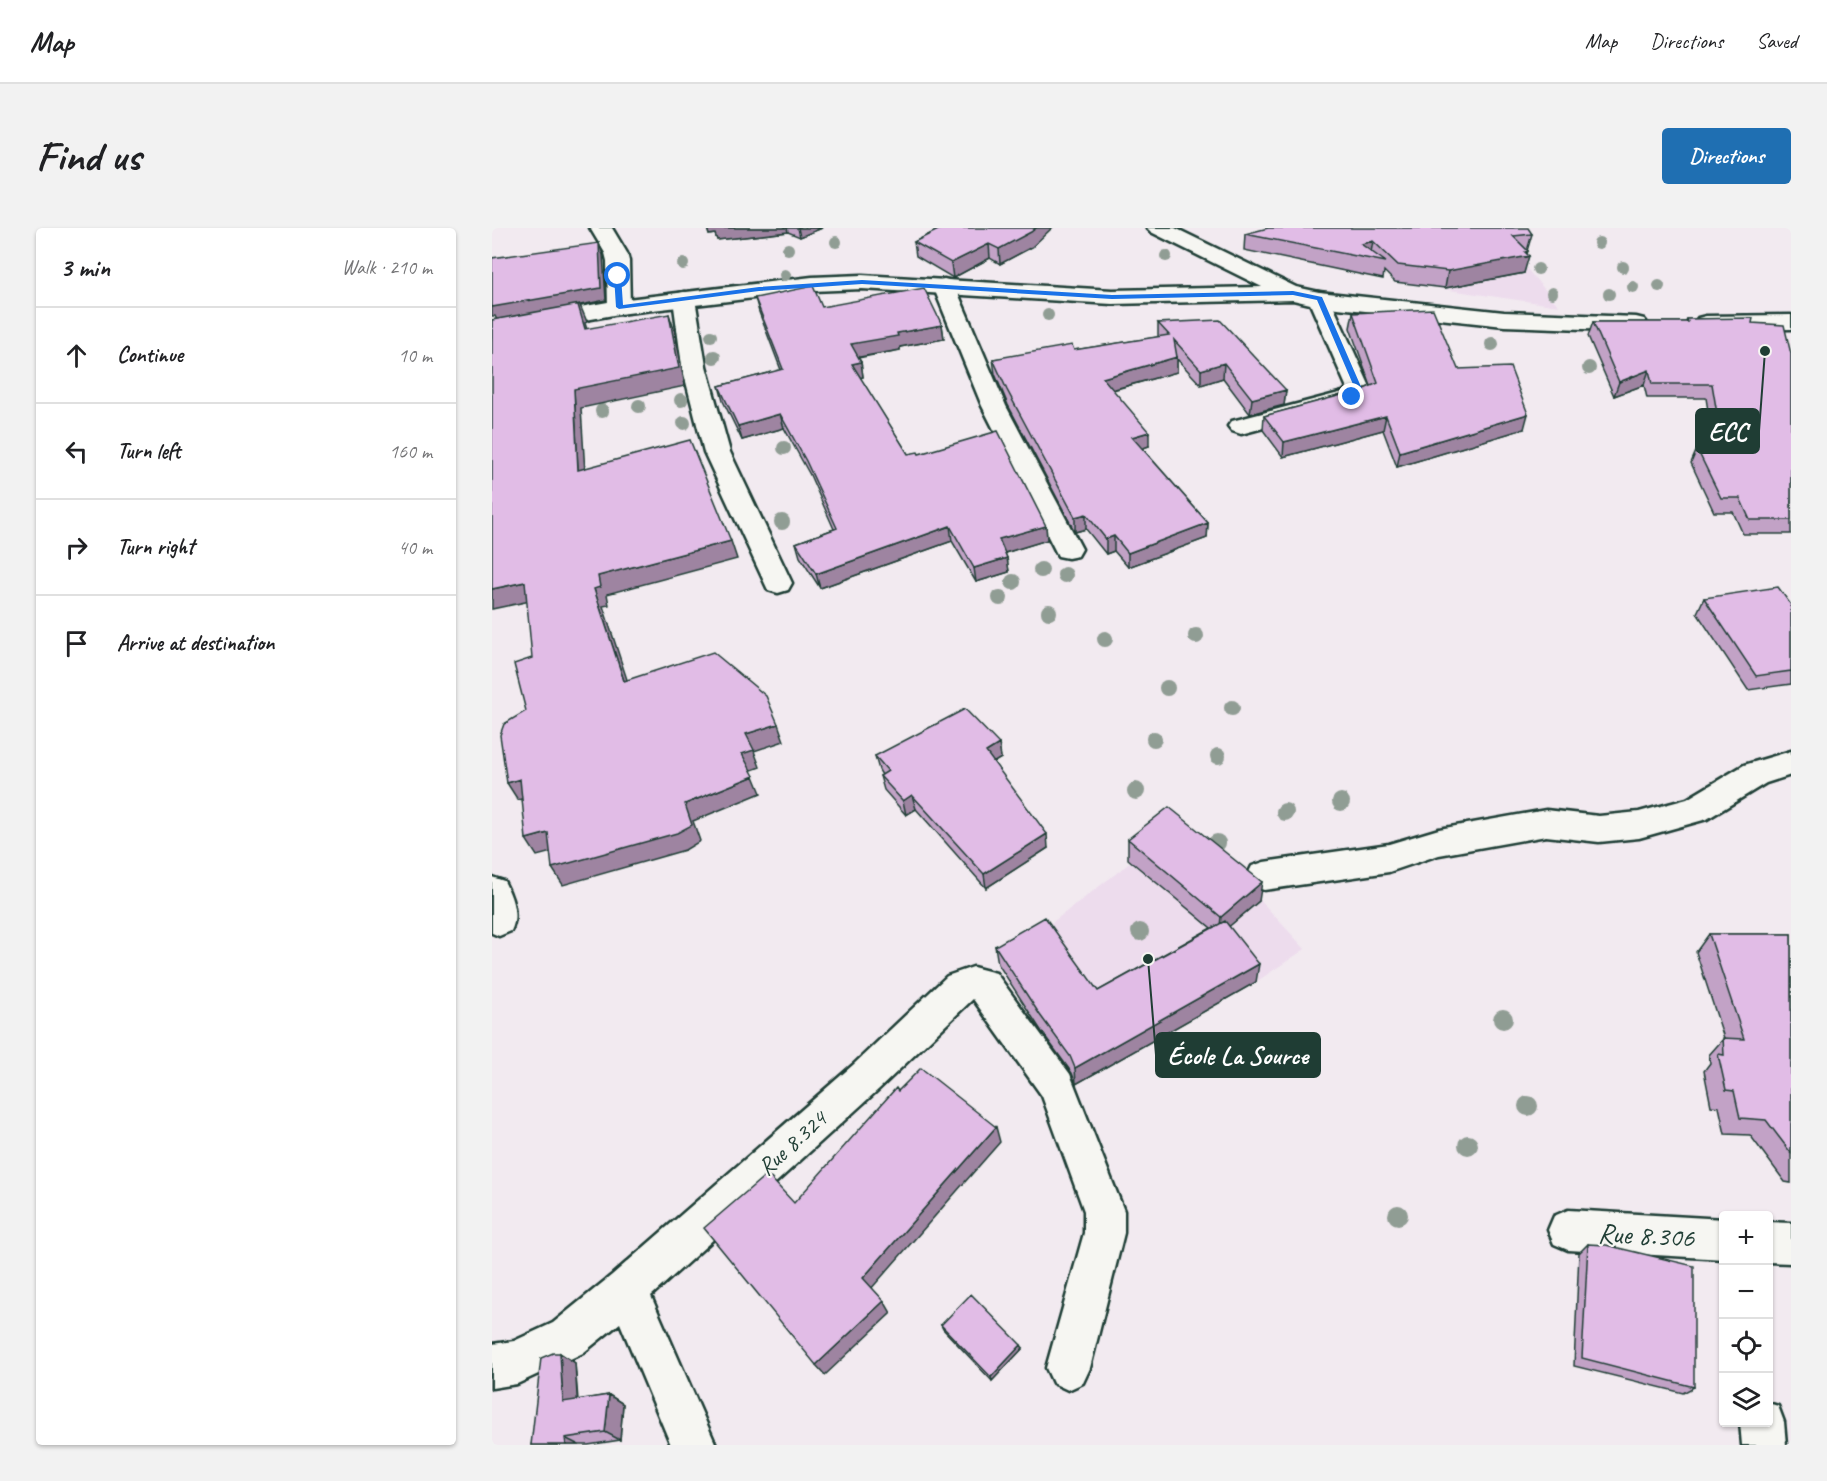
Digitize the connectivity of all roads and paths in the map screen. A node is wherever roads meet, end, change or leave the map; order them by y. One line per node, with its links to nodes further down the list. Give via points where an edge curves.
1 (601, 228): 7 (street, via 618,261)
2 (1158, 228): 4 (street)
3 (944, 286): 4 (street, via 1112,297); 6 (street, via 812,284); 13 (street, via 994,406)
4 (1293, 293): 5 (street)
5 (1319, 298): 10 (street, via 1504,319); 12 (street, via 1359,389 1352,397)
6 (684, 299): 7 (street); 14 (street, via 694,366 717,452)
7 (619, 307): 11 (street)
8 (1791, 322): 9 (street)
9 (1688, 323)
10 (1653, 324)
11 (492, 330)
12 (1241, 426)
13 (1068, 549)
14 (778, 583)
15 (1791, 763): 16 (street, via 1755,774 1696,810 1639,825 1599,829 1546,823 1439,842 1389,858)
16 (1264, 876)
17 (1568, 1230): 18 (street, Rue 8.306)
18 (1719, 1239)
19 (1773, 1242): 20 (street)
20 (1791, 1243)
21 (627, 1290): 22 (street, Rue 8.324, via 568,1338 517,1362); 23 (street, Rue 8.324, via 866,1077 960,987 983,984 1057,1086 1104,1211 1104,1233); 25 (street)
22 (492, 1366)
23 (1068, 1368)
24 (1762, 1427): 26 (street)
25 (694, 1445)
26 (1764, 1445)

